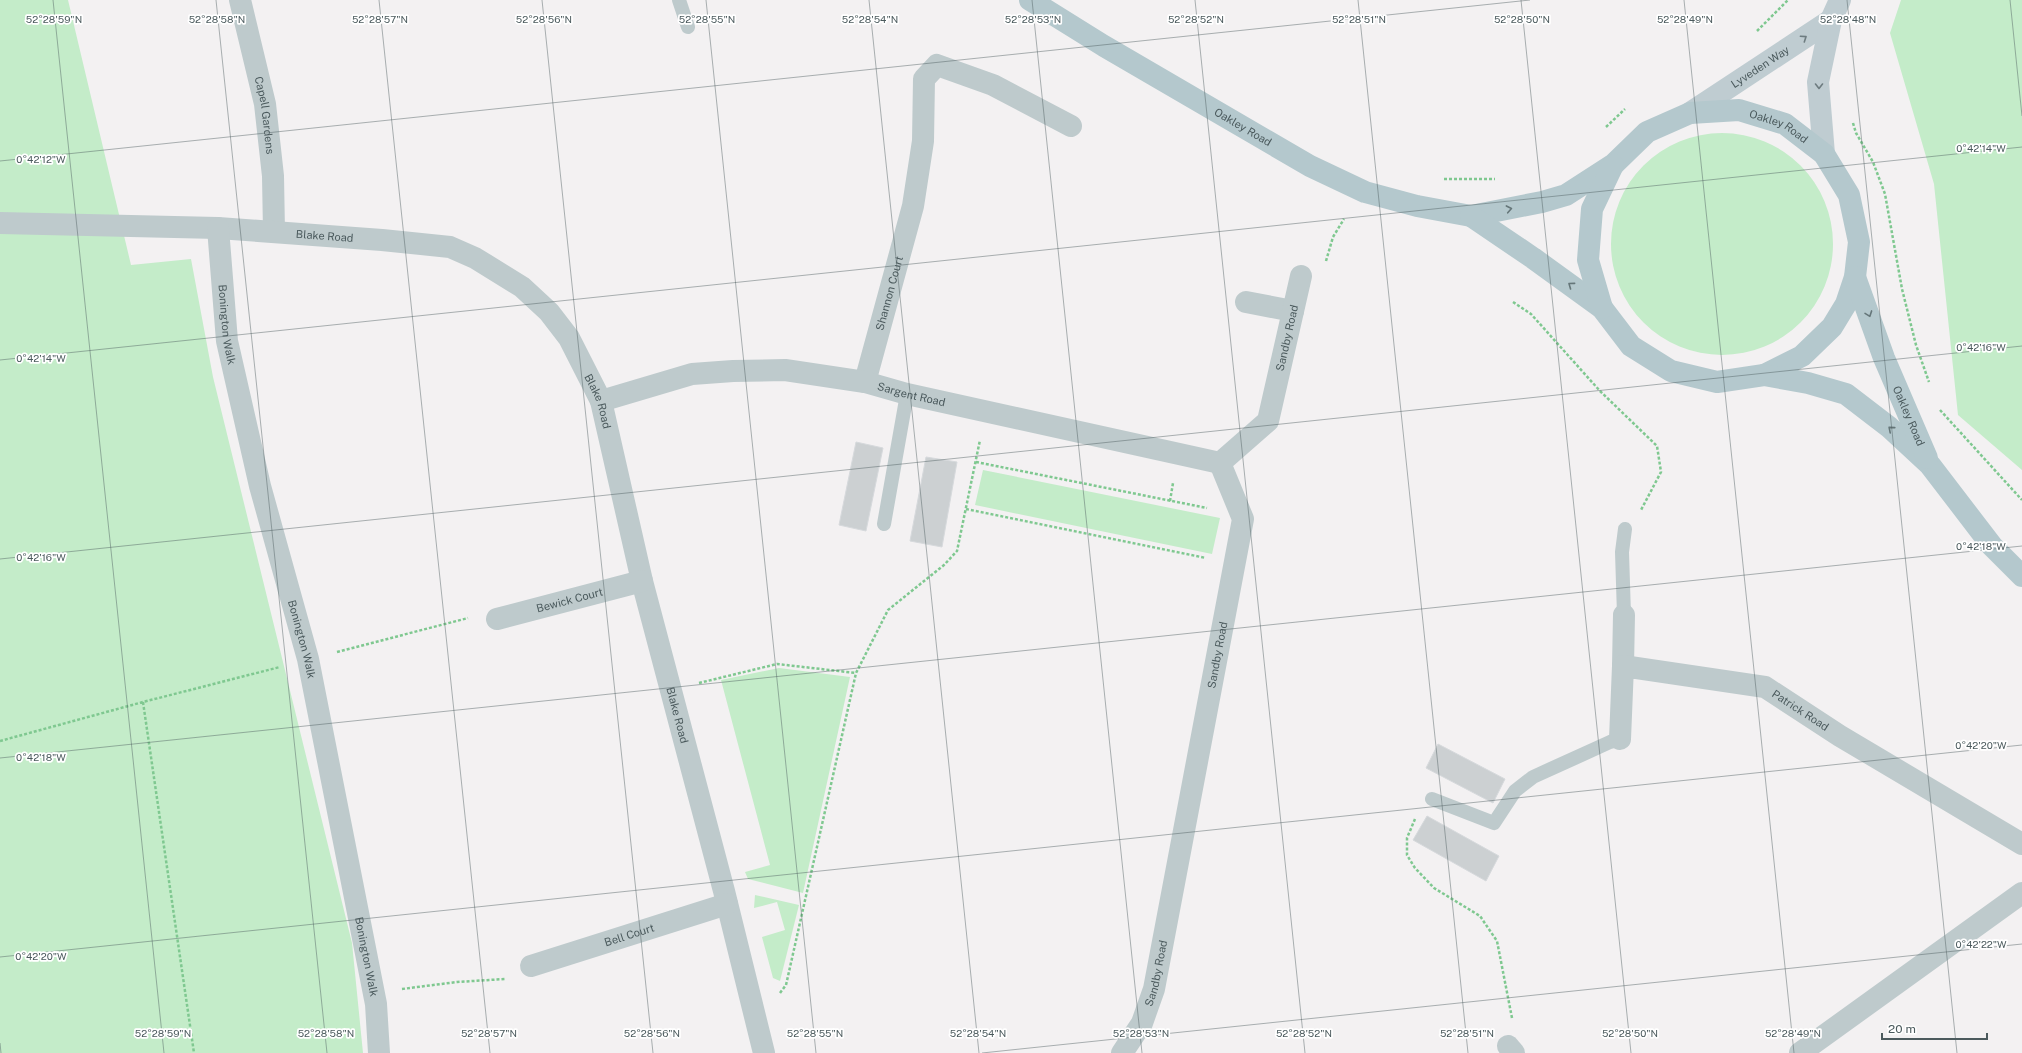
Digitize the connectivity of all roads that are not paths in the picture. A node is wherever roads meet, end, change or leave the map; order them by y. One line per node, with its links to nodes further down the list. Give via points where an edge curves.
1 (240, 0): 14 (street, Capell Gardens, via 265,104 273,176)
2 (679, 0): 6 (lane)
3 (1030, 0): 11 (main road, Oakley Road, via 1310,166 1365,192 1417,206)
4 (1840, 0): 5 (street)
5 (1831, 20): 7 (street, Lyveden Way, one-way to 5); 9 (street, one-way to 9, via 1818,82)
6 (688, 27)
7 (1690, 113): 9 (main road, Oakley Road, via 1739,110 1785,124); 10 (main road, Oakley Road, via 1647,132)
8 (1071, 126): 21 (street, Shannon Court, via 993,85 937,65 924,79 923,141 913,206)
9 (1824, 154): 16 (main road, Oakley Road, via 1849,195 1859,242)
10 (1614, 164): 11 (main road, Oakley Road, one-way to 10, via 1566,195); 18 (main road, Oakley Road, via 1592,210 1588,260)
11 (1471, 216): 18 (main road, Oakley Road, one-way to 11)
12 (0, 223): 13 (street, Blake Road)
13 (218, 228): 14 (street, Blake Road); 39 (street, Bonington Walk, via 228,341 260,486 308,659 373,992)
14 (274, 232): 23 (street, Blake Road, via 444,246 475,258 522,287 549,312 569,338)
15 (1301, 276): 19 (street, Sandby Road)
16 (1855, 277): 20 (main road, Oakley Road, via 1846,304 1832,327 1802,356); 25 (main road, Oakley Road, one-way to 25, via 1884,358)
17 (1246, 302): 19 (street)
18 (1602, 308): 20 (main road, Oakley Road, via 1631,346 1671,371 1717,382)
19 (1293, 311): 24 (street, Sandby Road, via 1268,420)
20 (1764, 375): 25 (main road, Oakley Road, one-way to 20, via 1889,427 1846,394 1808,383)
21 (865, 382): 22 (street, Sargent Road); 23 (street, Sargent Road, via 785,370 733,371 692,374)
22 (907, 394): 24 (street, Sargent Road); 26 (lane)
23 (601, 401): 29 (street, Blake Road)
24 (1220, 463): 41 (street, Sandby Road, via 1243,519 1154,989 1142,1023)
25 (1930, 465): 28 (main road, Oakley Road, via 1992,546)
26 (884, 524)
27 (1625, 529): 30 (lane, via 1622,552)
28 (2022, 576)
29 (642, 581): 31 (street, Bewick Court); 37 (street, Blake Road)
30 (1624, 615): 32 (street)
31 (497, 619)
32 (1623, 666): 33 (street); 35 (street, Patrick Road, via 1765,687 1846,740)
33 (1620, 739): 34 (lane, via 1533,777 1515,790 1494,822)
34 (1432, 799)
35 (2022, 844)
36 (2022, 893): 42 (street)
37 (727, 904): 38 (street, Bell Court); 40 (street, Blake Road)
38 (531, 966)
39 (379, 1053)
40 (764, 1053)
41 (1123, 1053)
42 (1800, 1053)

